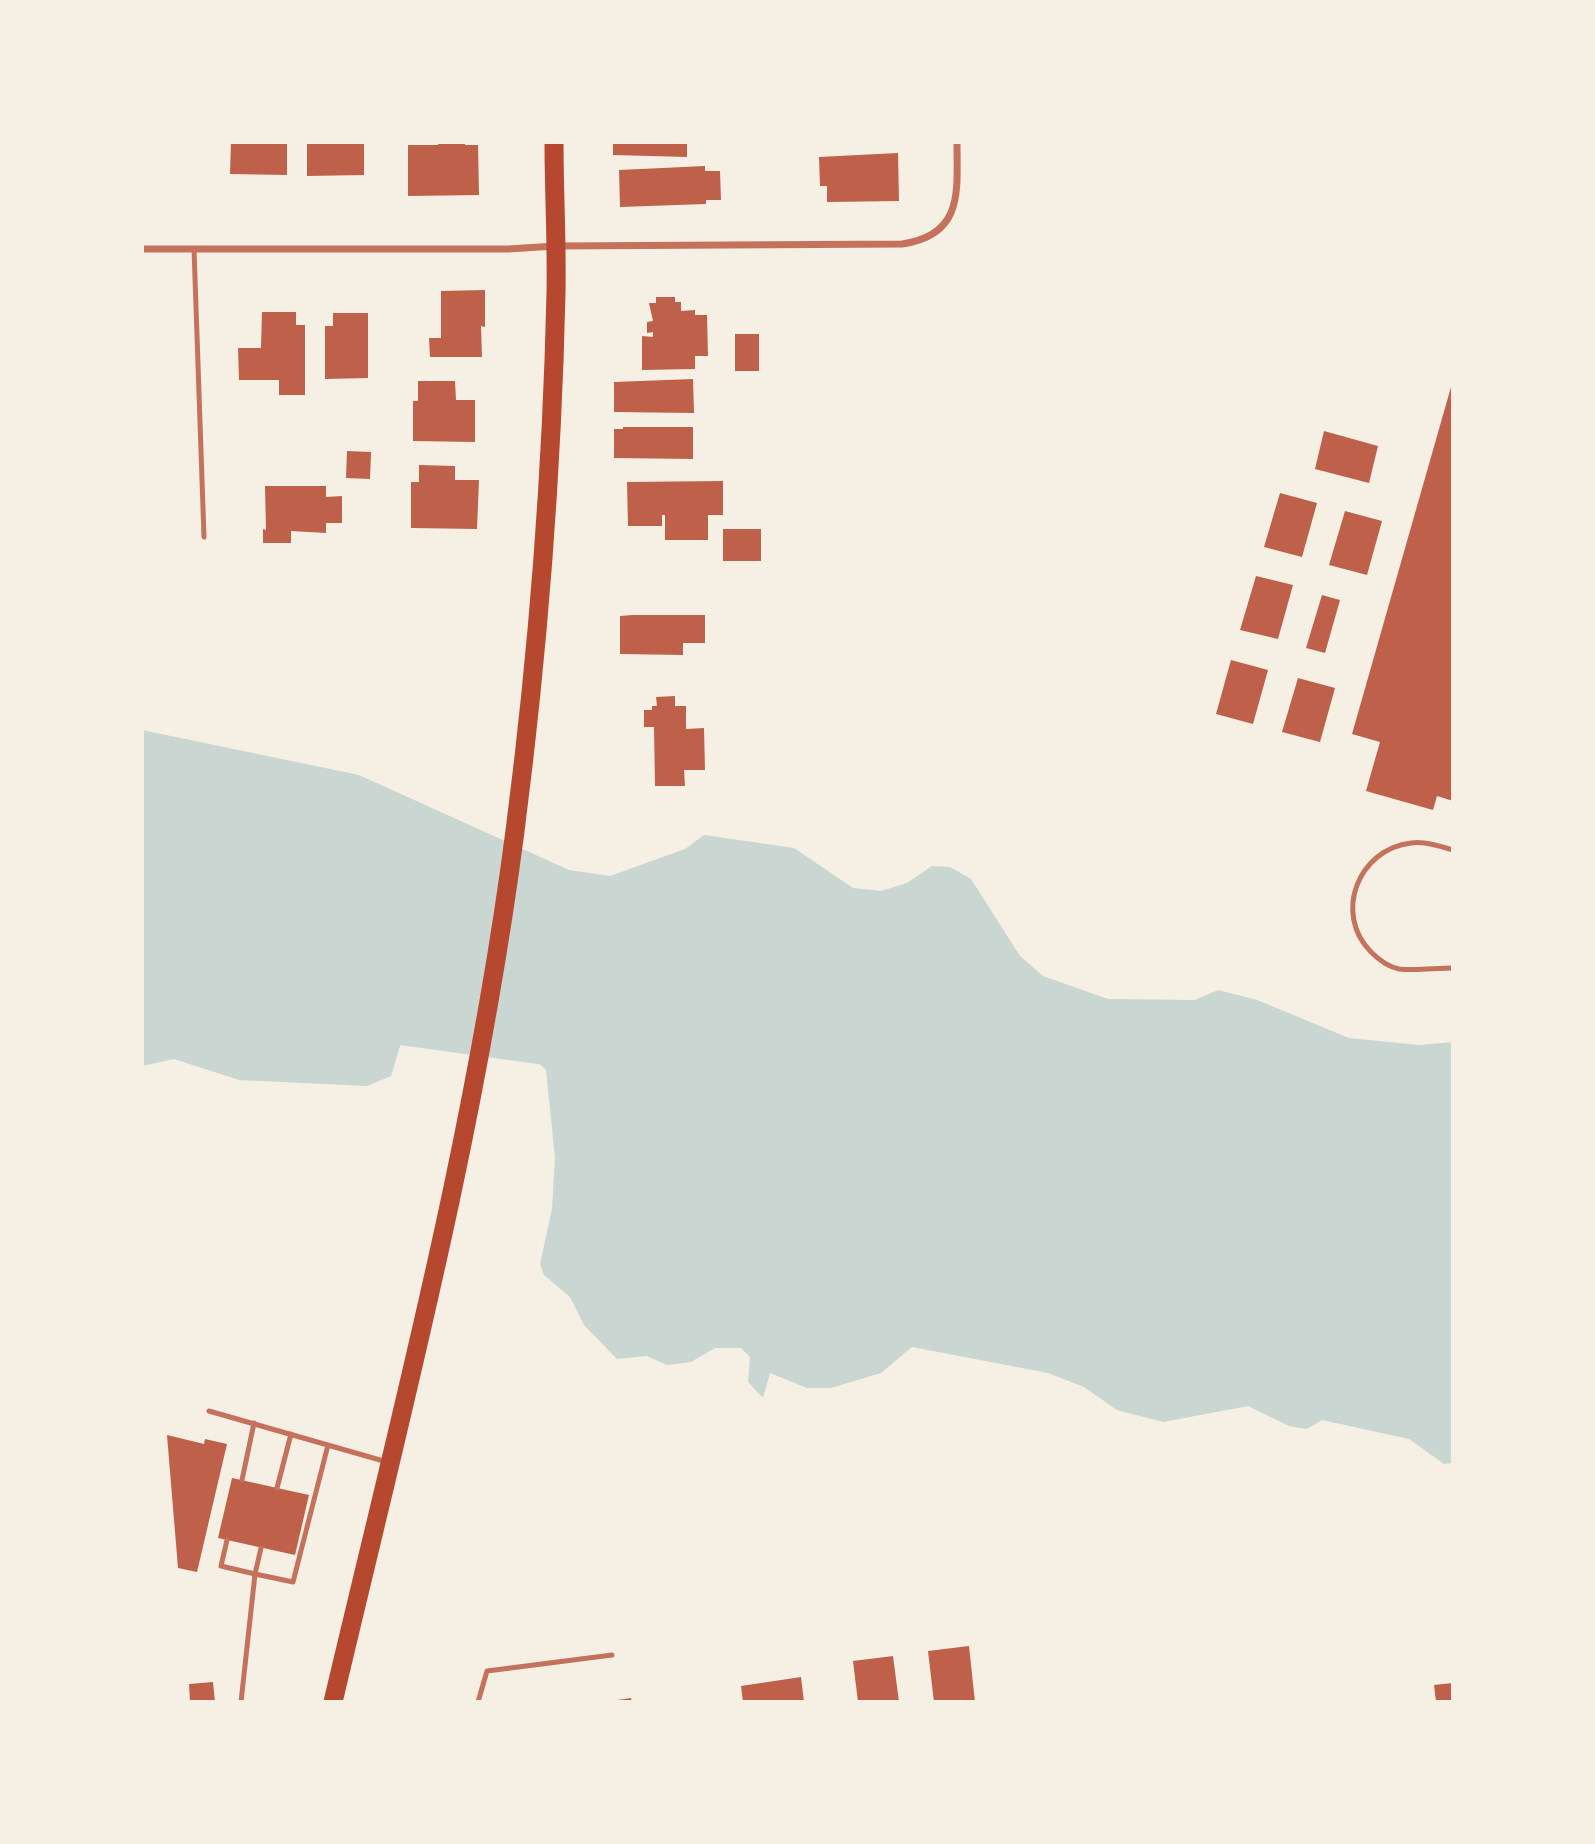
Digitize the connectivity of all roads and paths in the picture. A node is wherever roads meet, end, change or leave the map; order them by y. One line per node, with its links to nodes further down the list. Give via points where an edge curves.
1 (554, 142): 3 (highway)
2 (957, 142): 3 (street, via 957,198 949,218 919,242)
3 (556, 246): 5 (street); 13 (highway, via 553,401 534,658 500,933 432,1285)
4 (142, 249): 5 (street)
5 (194, 249): 6 (lane)
6 (204, 537)
7 (1453, 850): 8 (lane, via 1413,842 1391,847 1361,873 1352,898 1353,921 1364,945 1378,958 1397,969)
8 (1453, 968)
9 (209, 1411): 10 (lane)
10 (254, 1423): 11 (lane); 14 (lane)
11 (291, 1434): 12 (lane); 15 (lane)
12 (328, 1445): 13 (lane); 18 (lane, via 293,1582)
13 (390, 1462): 21 (highway)
14 (242, 1480)
15 (277, 1488)
16 (227, 1541): 18 (lane, via 221,1566)
17 (261, 1548): 18 (lane)
18 (255, 1574): 20 (lane)
19 (612, 1655): 22 (lane, via 487,1671)
20 (241, 1702)
21 (333, 1702)
22 (478, 1702)

